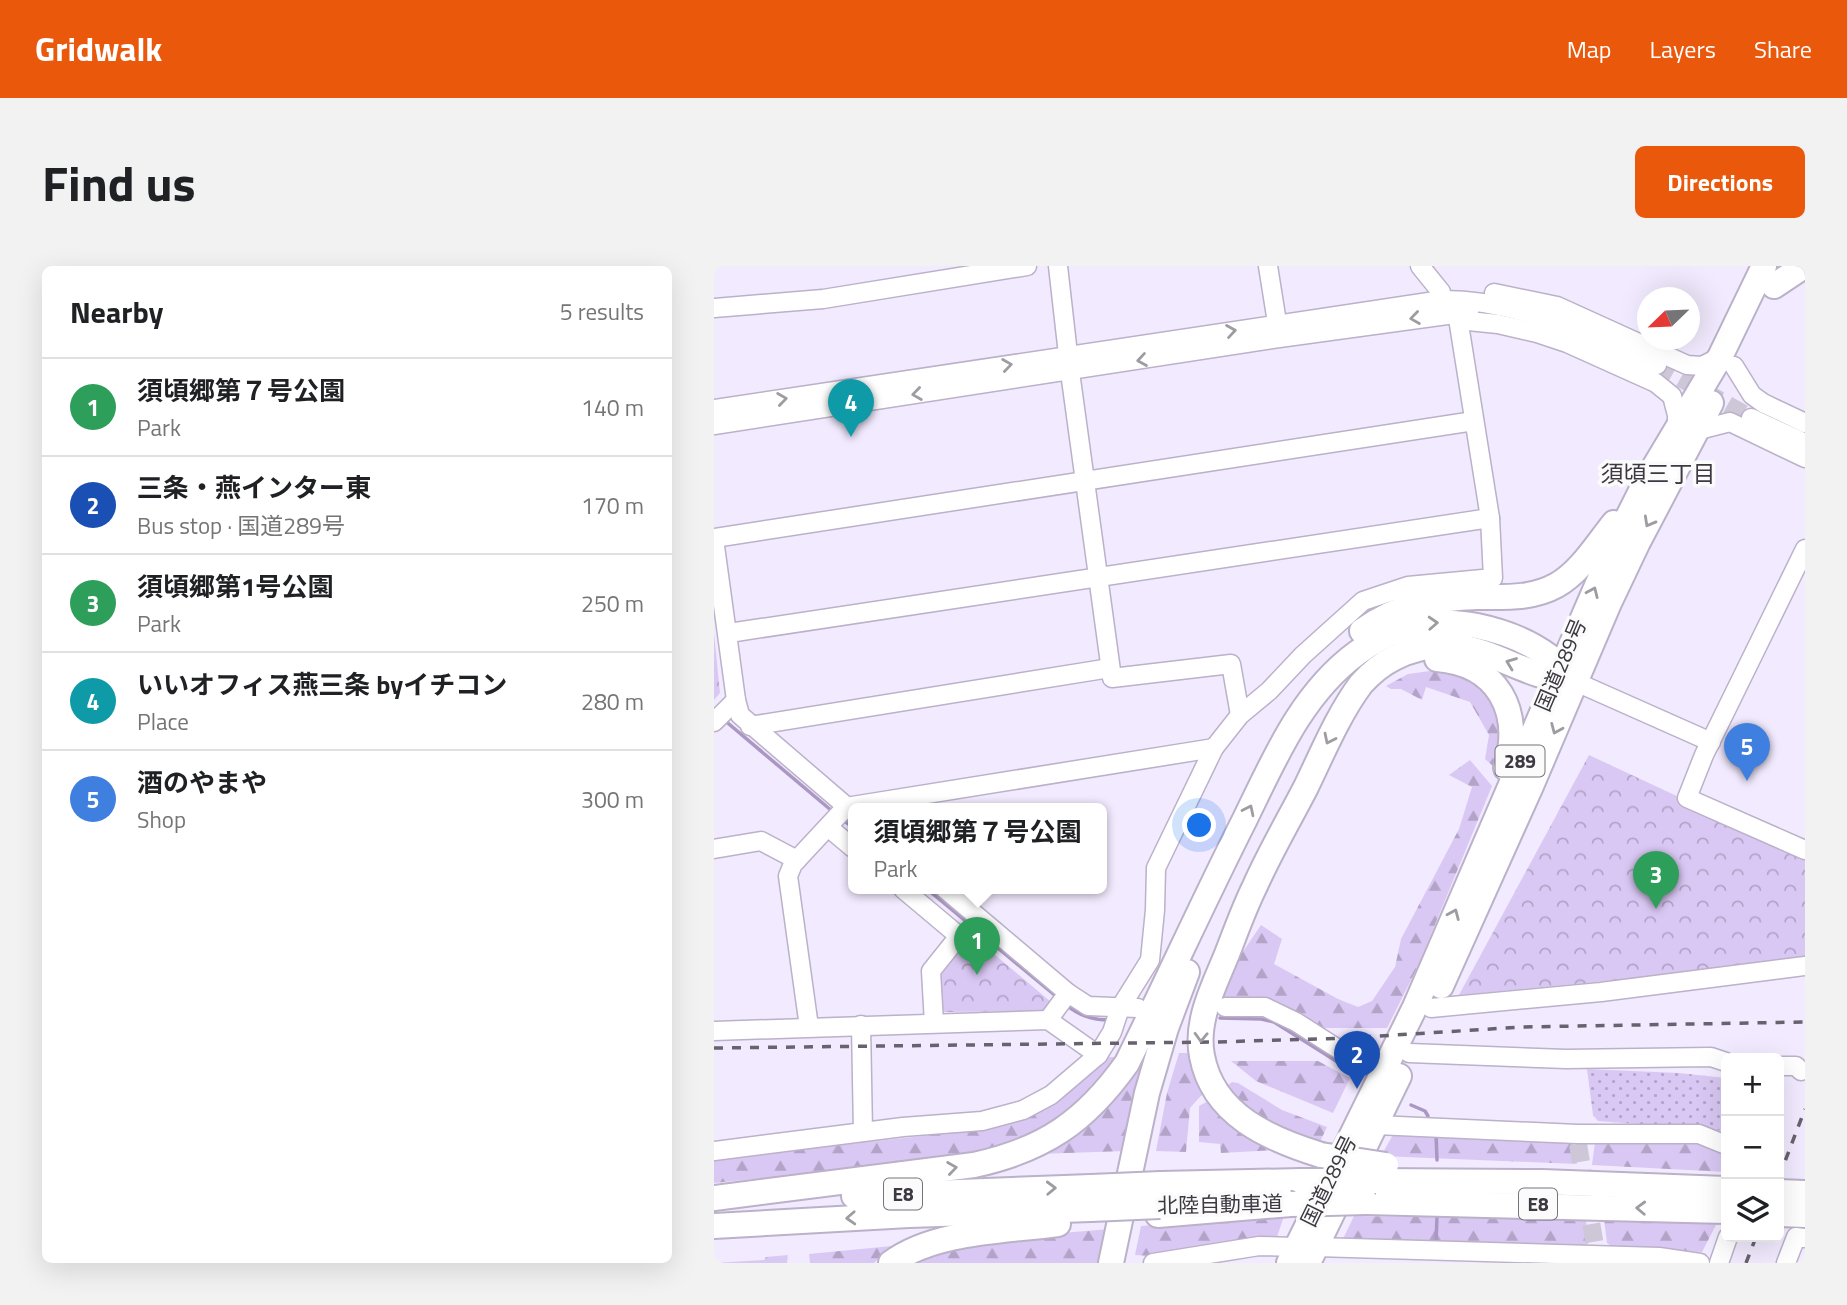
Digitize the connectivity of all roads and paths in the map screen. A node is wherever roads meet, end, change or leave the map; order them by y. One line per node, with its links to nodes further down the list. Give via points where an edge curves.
1 (1027, 266): 8 (street, via 823,299)
2 (1058, 266): 13 (street)
3 (1268, 266): 11 (street)
4 (1420, 266): 7 (street)
5 (1804, 266): 6 (highway)
6 (1774, 273): 12 (highway, 国道289号 / 289)
7 (1441, 296): 10 (street); 11 (street); 12 (street, via 1499,293 1557,306 1687,365)
8 (714, 308)
9 (1457, 316): 10 (street, via 1510,314); 11 (street, one-way to 11); 17 (street); 20 (street, via 1567,343 1656,383 1672,397)
10 (1556, 321): 14 (street)
11 (1278, 331): 13 (street)
12 (1727, 362): 18 (street, via 1752,395); 20 (highway, 国道289号 / 289)
13 (1069, 364): 15 (street, one-way to 13); 19 (street, one-way to 19); 23 (street)
14 (1657, 365)
15 (714, 409)
16 (1751, 418): 21 (street)
17 (1474, 421): 23 (street); 25 (street)
18 (1805, 423)
19 (714, 425)
20 (1686, 429): 22 (street, via 1730,422); 24 (highway, 国道289号 / 289); 31 (highway, 国道289号 / 289, one-way to 31, via 1637,544)
21 (1805, 443)
22 (1805, 458)
23 (1084, 480): 26 (street); 28 (street)
24 (1646, 481): 31 (highway, 国道289号 / 289, one-way to 24, via 1592,593); 35 (highway, via 1567,578 1525,596 1448,598 1388,615 1338,653)
25 (1490, 518): 28 (street); 34 (street, via 1493,578 1408,586 1363,601)
26 (714, 538): 29 (street)
27 (1805, 549): 37 (street)
28 (1098, 578): 29 (street); 30 (street)
29 (729, 633): 33 (street)
30 (1110, 668): 34 (street, via 1112,678 1231,664); 36 (street)
31 (1564, 676): 32 (highway, one-way to 32, via 1458,646 1436,646 1378,668); 35 (highway, one-way to 31, via 1355,654 1376,640 1418,624 1453,623 1511,635 1534,646); 37 (street); 45 (highway, 国道289号 / 289); 53 (highway, 国道289号 / 289, one-way to 53)
32 (1350, 700): 45 (highway, via 1397,667 1433,659 1467,666 1496,686 1510,716 1511,749); 47 (highway, one-way to 47)
33 (725, 711): 36 (street, via 740,715)
34 (1240, 715): 38 (street)
35 (1297, 717): 46 (highway, one-way to 35)
36 (750, 726): 40 (street)
37 (1711, 742): 43 (street, via 1687,798)
38 (1214, 748): 39 (street); 54 (street, via 1156,867 1150,960)
39 (912, 803)
40 (840, 816): 41 (street); 44 (street)
41 (848, 836)
42 (714, 849): 44 (street, via 761,841)
43 (1805, 850)
44 (797, 860): 57 (street, via 788,876)
45 (1475, 865): 62 (highway, 国道289号 / 289, one-way to 45)
46 (1218, 871): 72 (highway, one-way to 46, via 974,1165 1003,1159 1051,1139 1093,1105 1127,1063); 85 (highway, via 1147,1093)
47 (1254, 887): 69 (highway, one-way to 69, bridge, via 1203,1017 1202,1057 1215,1090 1259,1132 1321,1155); 86 (highway, via 1215,951 1179,1029 1152,1128)
48 (908, 894): 55 (street, via 959,936 931,971)
49 (949, 894): 51 (street)
50 (1805, 966): 53 (street)
51 (1059, 1005): 54 (street); 55 (street); 60 (street)
52 (1225, 1007): 62 (street, via 1265,1007 1346,1054)
53 (1431, 1008): 59 (highway, 国道289号 / 289)
54 (1125, 1010): 60 (street)
55 (934, 1023): 56 (street)
56 (861, 1025): 57 (street); 66 (street)
57 (809, 1027): 58 (street)
58 (714, 1031)
59 (1409, 1053): 61 (street); 65 (highway, 国道289号 / 289)
60 (1098, 1055): 66 (street, via 1051,1096 1023,1110 982,1121)
61 (1721, 1060)
62 (1385, 1066): 83 (highway, 国道289号 / 289)
63 (1784, 1066): 64 (street)
64 (1801, 1071)
65 (1376, 1125): 67 (street, via 1578,1139 1699,1135); 83 (highway, 国道289号 / 289)
66 (863, 1132): 68 (street)
67 (1721, 1143)
68 (714, 1151)
69 (1376, 1183): 73 (highway, 北陸自動車道 / E8, via 1542,1182); 74 (highway, 北陸自動車道 / E8, bridge, via 1301,1181); 74 (highway, 北陸自動車道 / E8, bridge, via 1291,1204)
70 (1784, 1192): 71 (highway)
71 (1805, 1193)
72 (714, 1198)
73 (1719, 1199)
74 (1160, 1202): 76 (highway, 北陸自動車道 / E8, bridge); 76 (highway)
75 (714, 1204): 76 (highway, 北陸自動車道 / E8, one-way to 76)
76 (1091, 1205): 79 (highway, 北陸自動車道 / E8, one-way to 79); 84 (highway, via 946,1238)
77 (1784, 1214): 78 (highway)
78 (1805, 1215)
79 (714, 1226)
80 (1805, 1238): 90 (street, via 1796,1237)
81 (1726, 1242): 89 (street)
82 (1441, 1254): 83 (street); 88 (street, via 1596,1253)
83 (1302, 1255): 87 (street, via 1259,1246)
84 (891, 1263)
85 (1111, 1263)
86 (1126, 1263)
87 (1153, 1263)
88 (1700, 1263)
89 (1719, 1263)
90 (1786, 1263)

